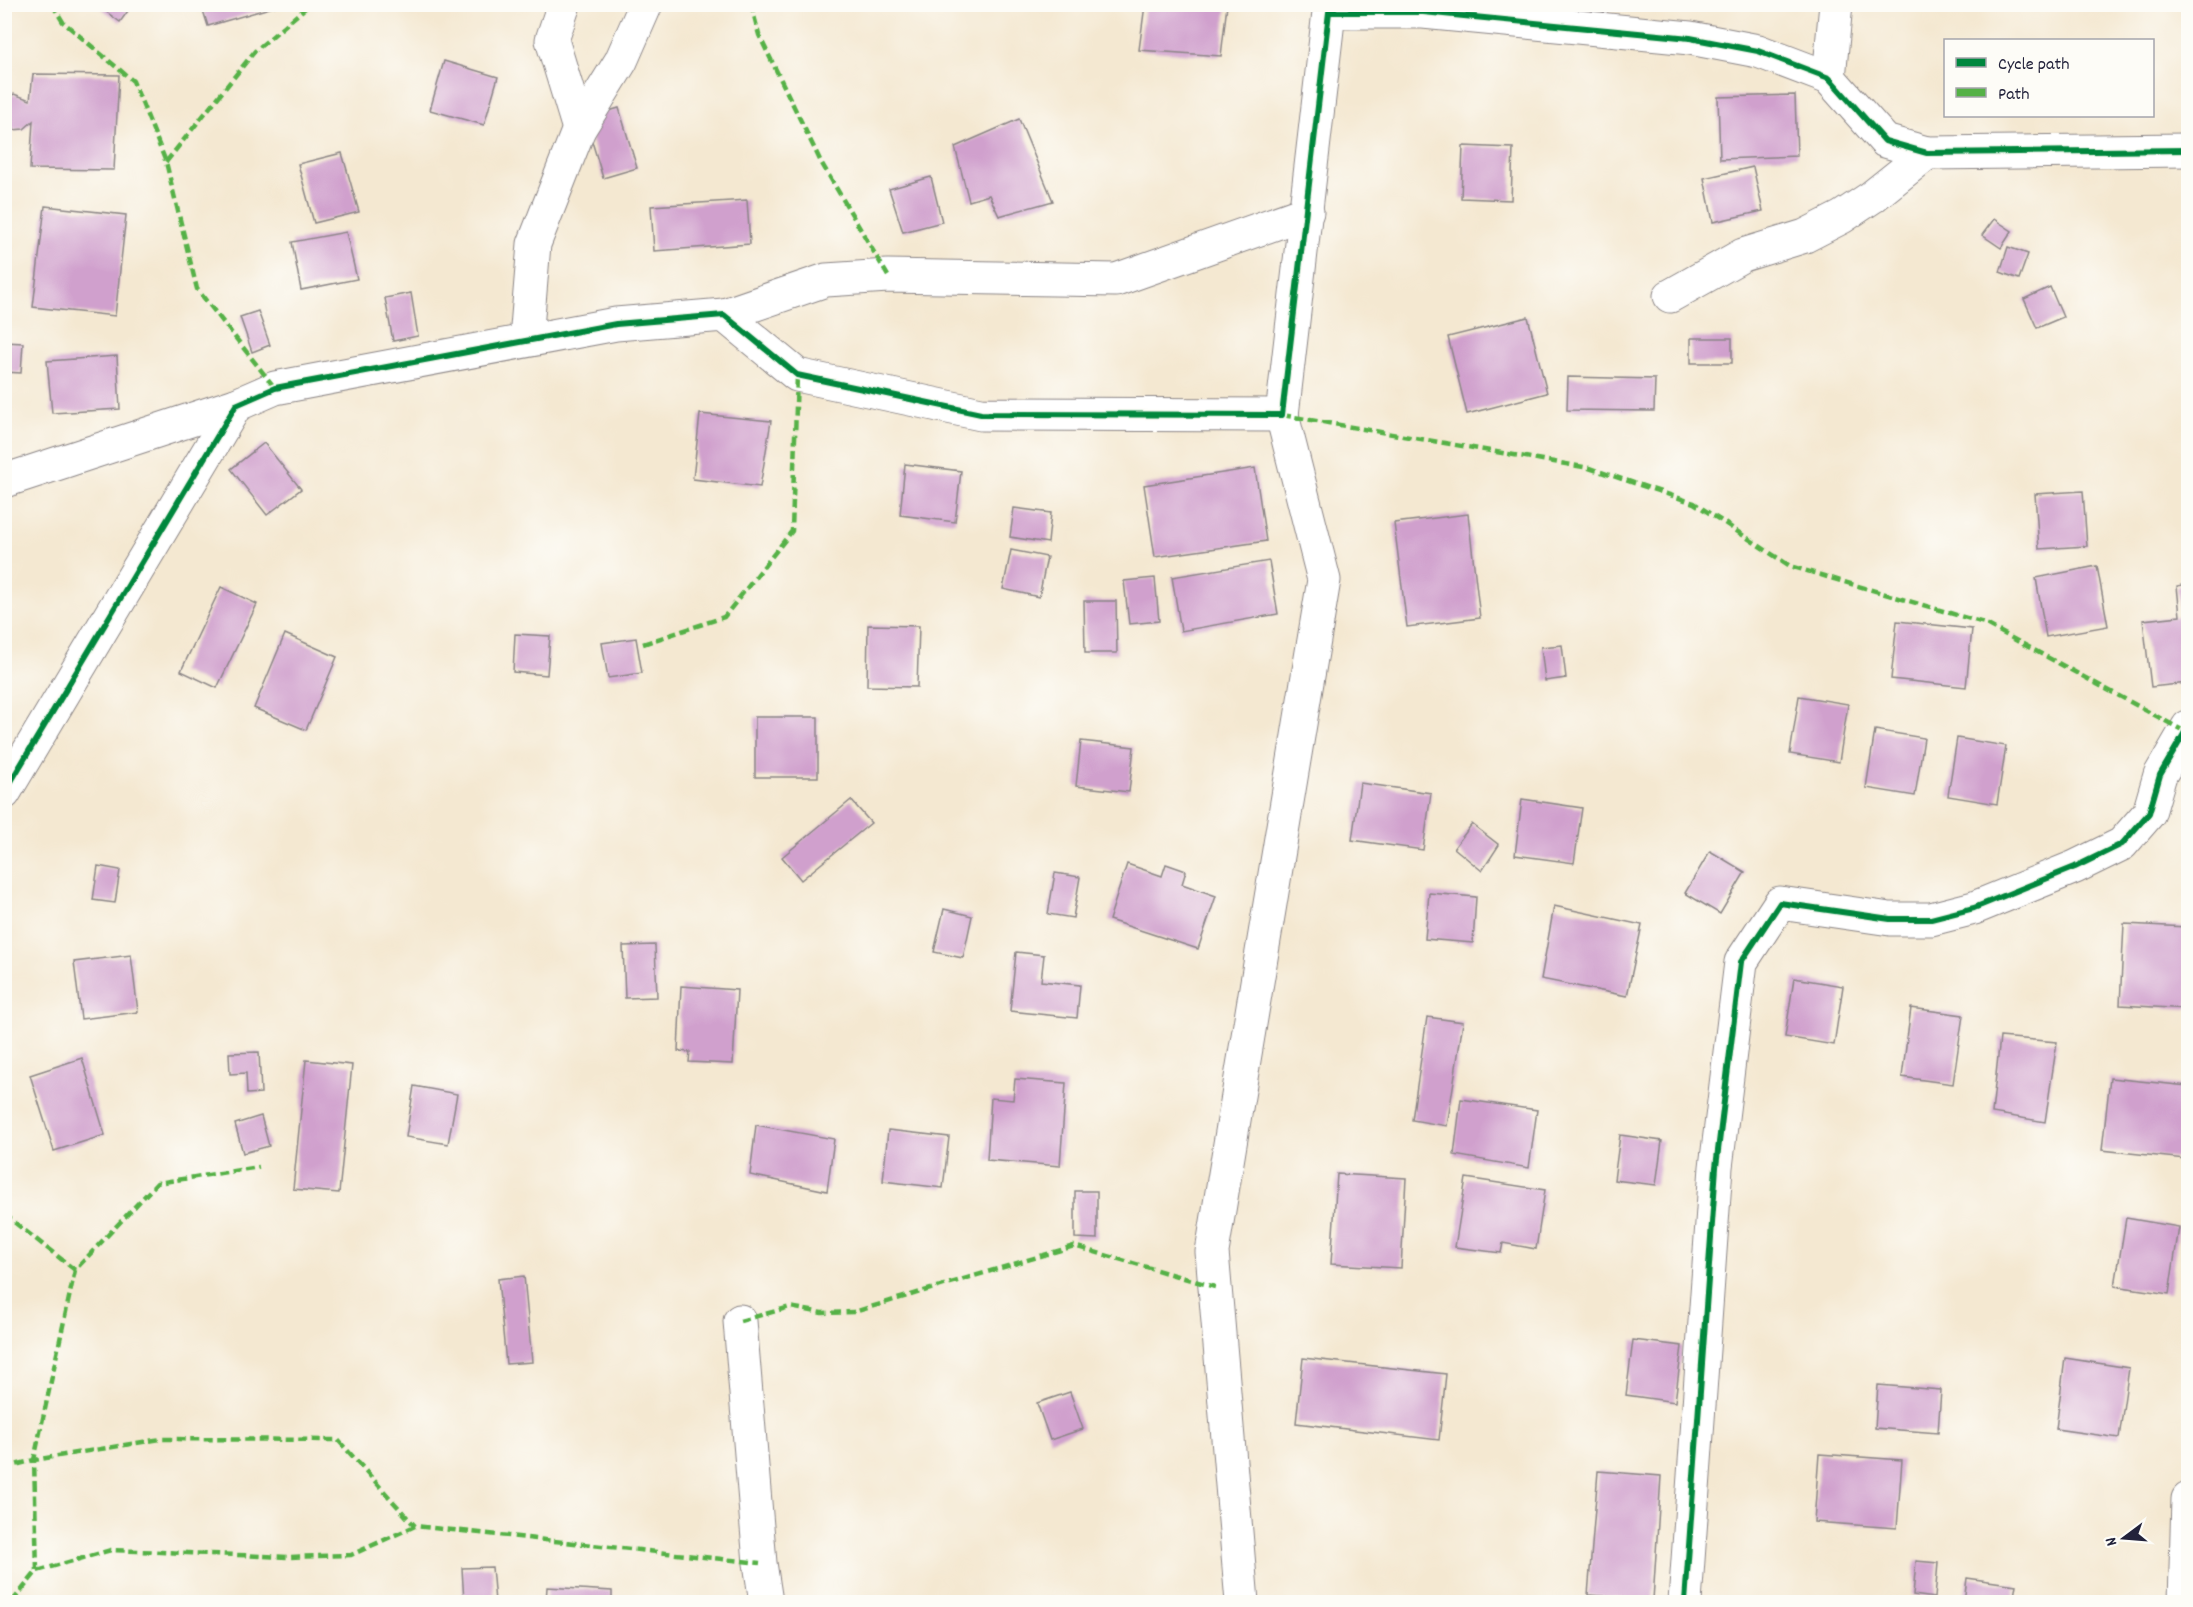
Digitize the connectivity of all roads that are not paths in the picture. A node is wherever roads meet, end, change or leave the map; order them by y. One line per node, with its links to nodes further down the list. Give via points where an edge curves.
1 (564, 4): 6 (street, via 552,40)
2 (646, 4): 6 (street, via 621,61)
3 (1836, 4): 5 (street)
4 (1329, 8): 5 (street, via 1423,12 1690,38 1758,51); 9 (street)
5 (1829, 78): 8 (street, via 1885,141)
6 (579, 129): 12 (street, via 534,244)
7 (2188, 150): 8 (street)
8 (1927, 153): 10 (street, via 1842,217 1805,236 1743,255)
9 (1307, 212): 11 (street, via 1116,280 888,276 826,280); 14 (street)
10 (1670, 296)
11 (724, 315): 12 (street, via 616,324); 14 (street, via 797,375 981,414)
12 (526, 340): 13 (street, via 274,388)
13 (236, 405): 15 (street); 17 (street)
14 (1282, 415): 21 (street, via 1324,580 1212,1252)
15 (4, 481)
16 (2188, 727): 22 (street, via 2160,775 2149,813 2122,844 1974,908 1931,919 1890,919 1780,903 1741,962 1716,1167)
17 (4, 793)
18 (740, 1321): 20 (street)
19 (2188, 1499): 23 (street)
20 (765, 1602)
21 (1242, 1602)
22 (1685, 1602)
23 (2186, 1602)

